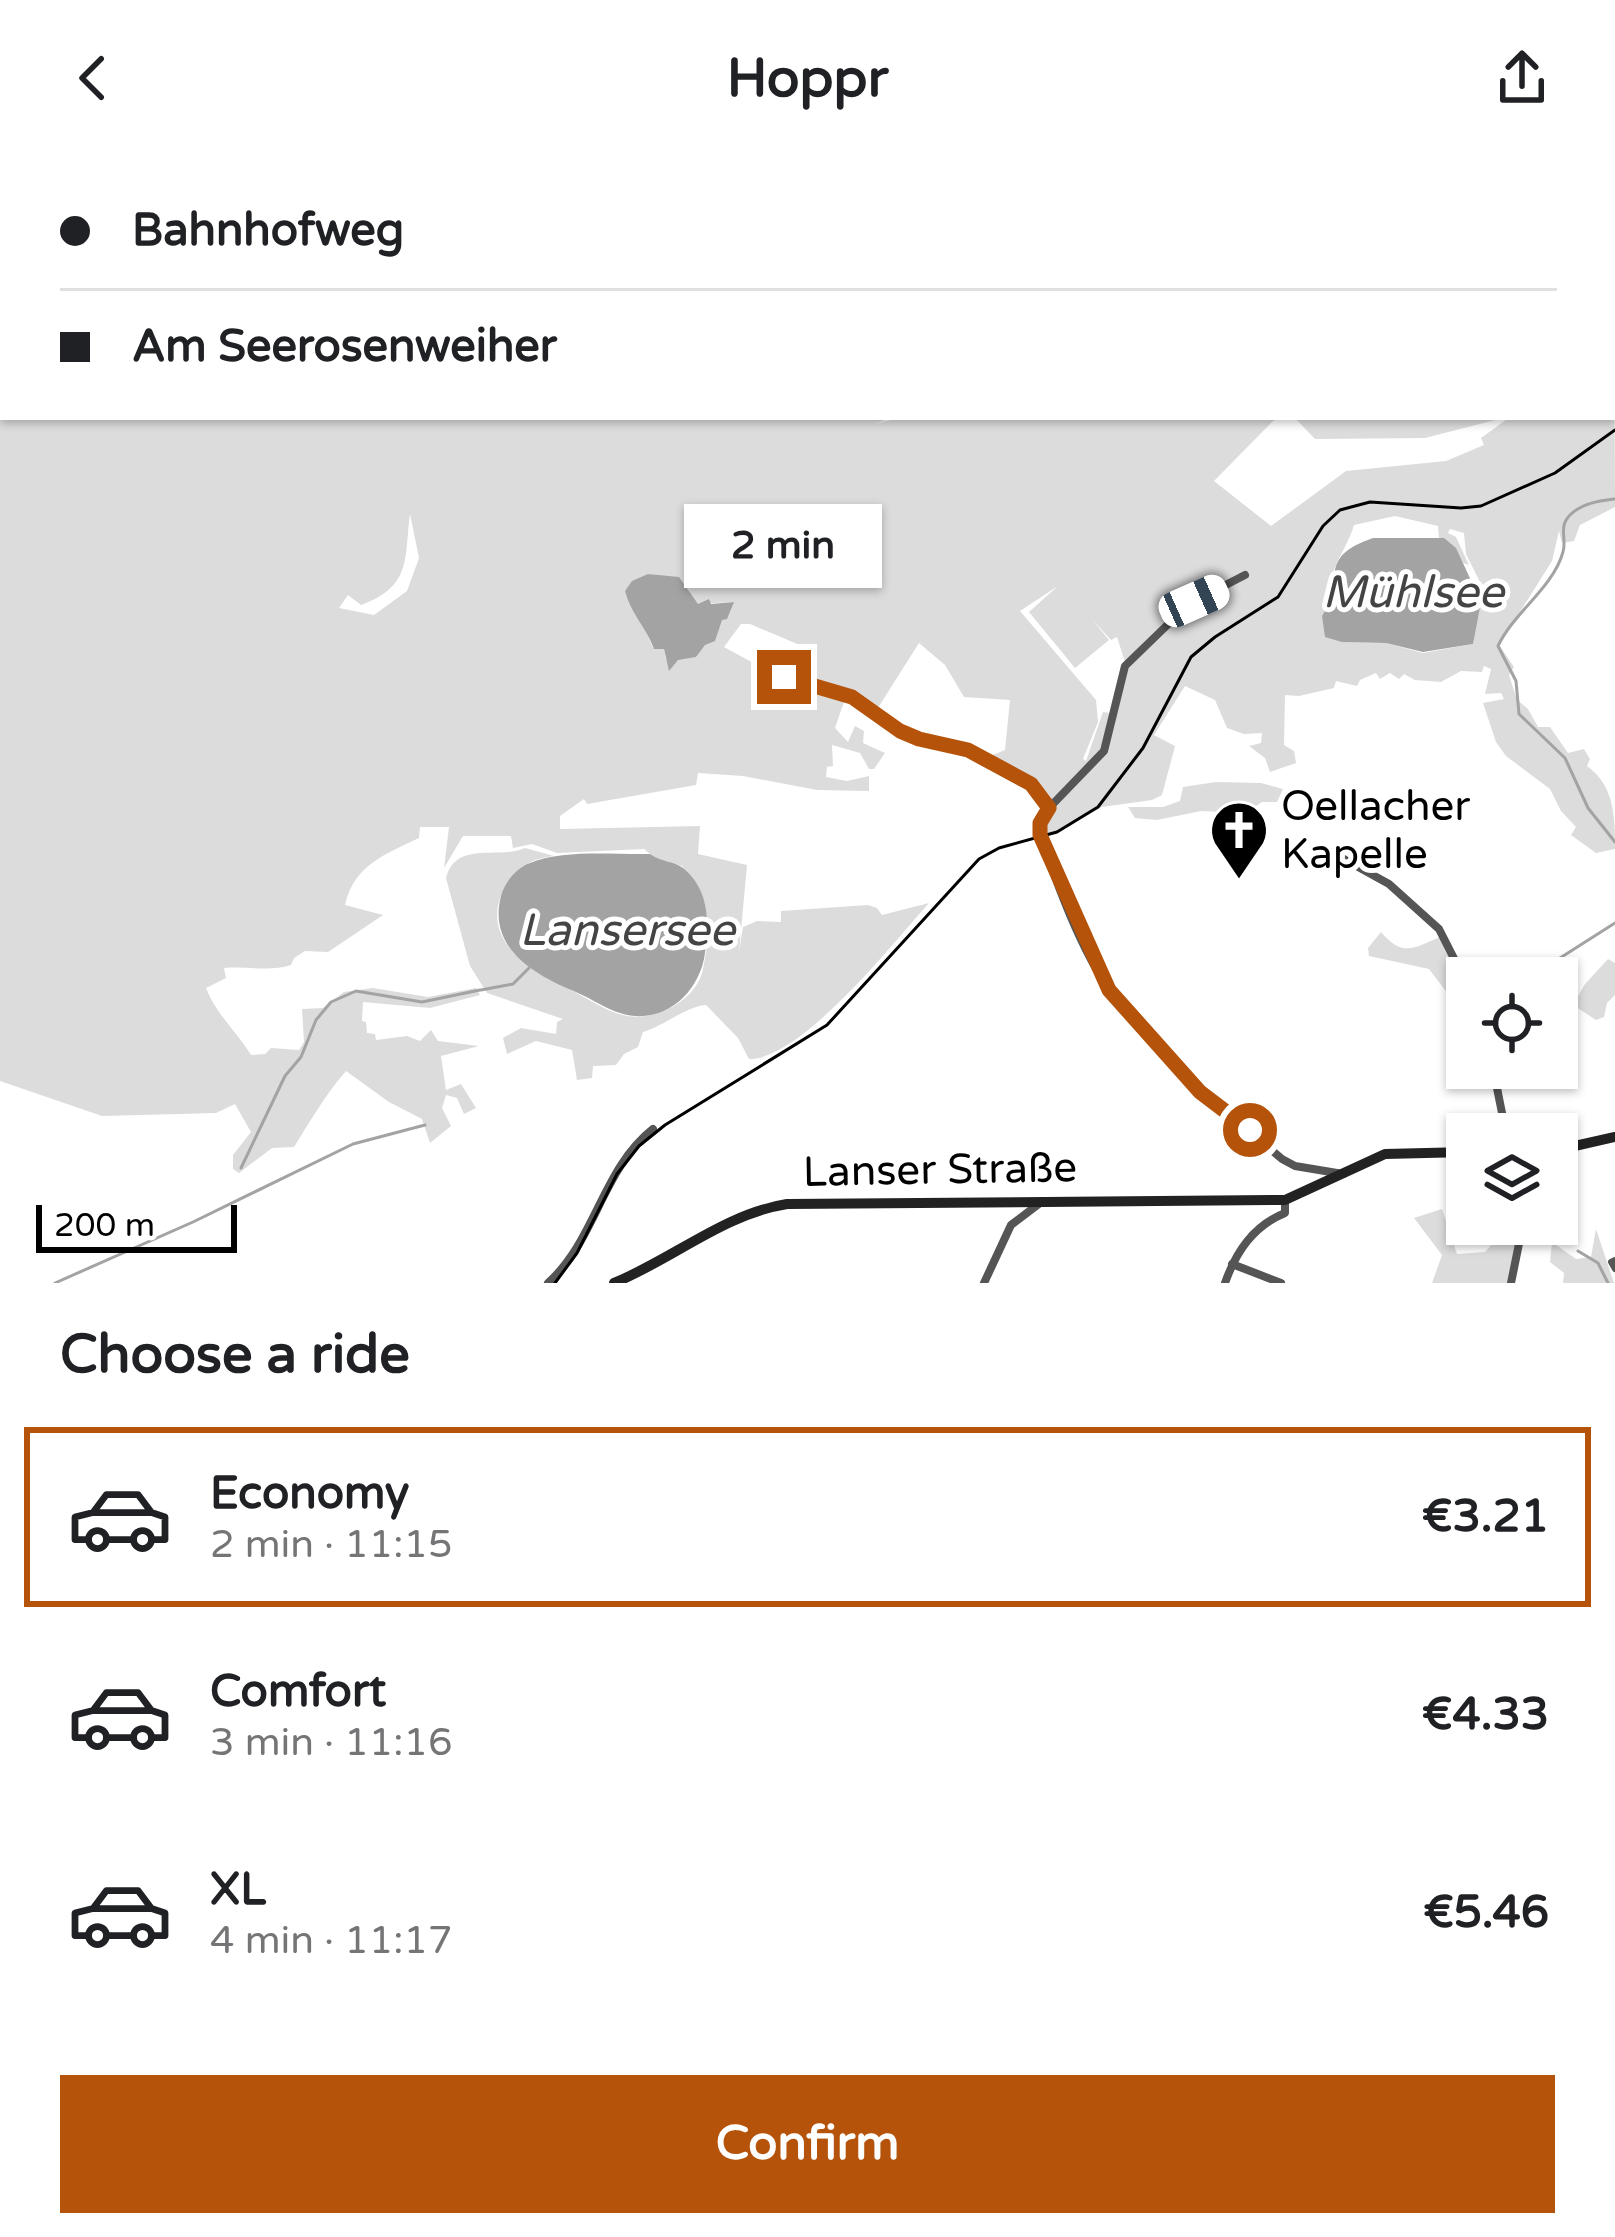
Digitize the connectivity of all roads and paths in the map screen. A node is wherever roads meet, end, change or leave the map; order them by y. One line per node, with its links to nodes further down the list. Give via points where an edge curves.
1 (1245, 575): 3 (street, via 1187,605 1127,664 1104,751)
2 (784, 677): 3 (street, via 852,697 919,739 968,750 1031,784)
3 (1049, 808): 10 (street, via 1041,838 1116,998 1200,1092 1282,1159)
4 (1342, 858): 5 (street, via 1389,884 1439,929)
5 (1453, 957)
6 (653, 1129): 17 (street, via 621,1160 569,1260)
7 (1615, 1137): 8 (main road)
8 (1578, 1145)
9 (1446, 1152): 10 (main road, via 1385,1154)
10 (1343, 1174): 12 (main road)
11 (1044, 1200): 12 (main road, Lanser Straße); 18 (main road, Lanser Straße, via 776,1205); 19 (street, via 1011,1225)
12 (1286, 1200): 15 (street, via 1285,1213 1253,1232)
13 (1519, 1245): 22 (street)
14 (1615, 1260): 16 (street)
15 (1232, 1264): 20 (street); 21 (street)
16 (1615, 1269)
17 (548, 1283)
18 (614, 1283)
19 (984, 1283)
20 (1225, 1283)
21 (1281, 1283)
22 (1511, 1283)

